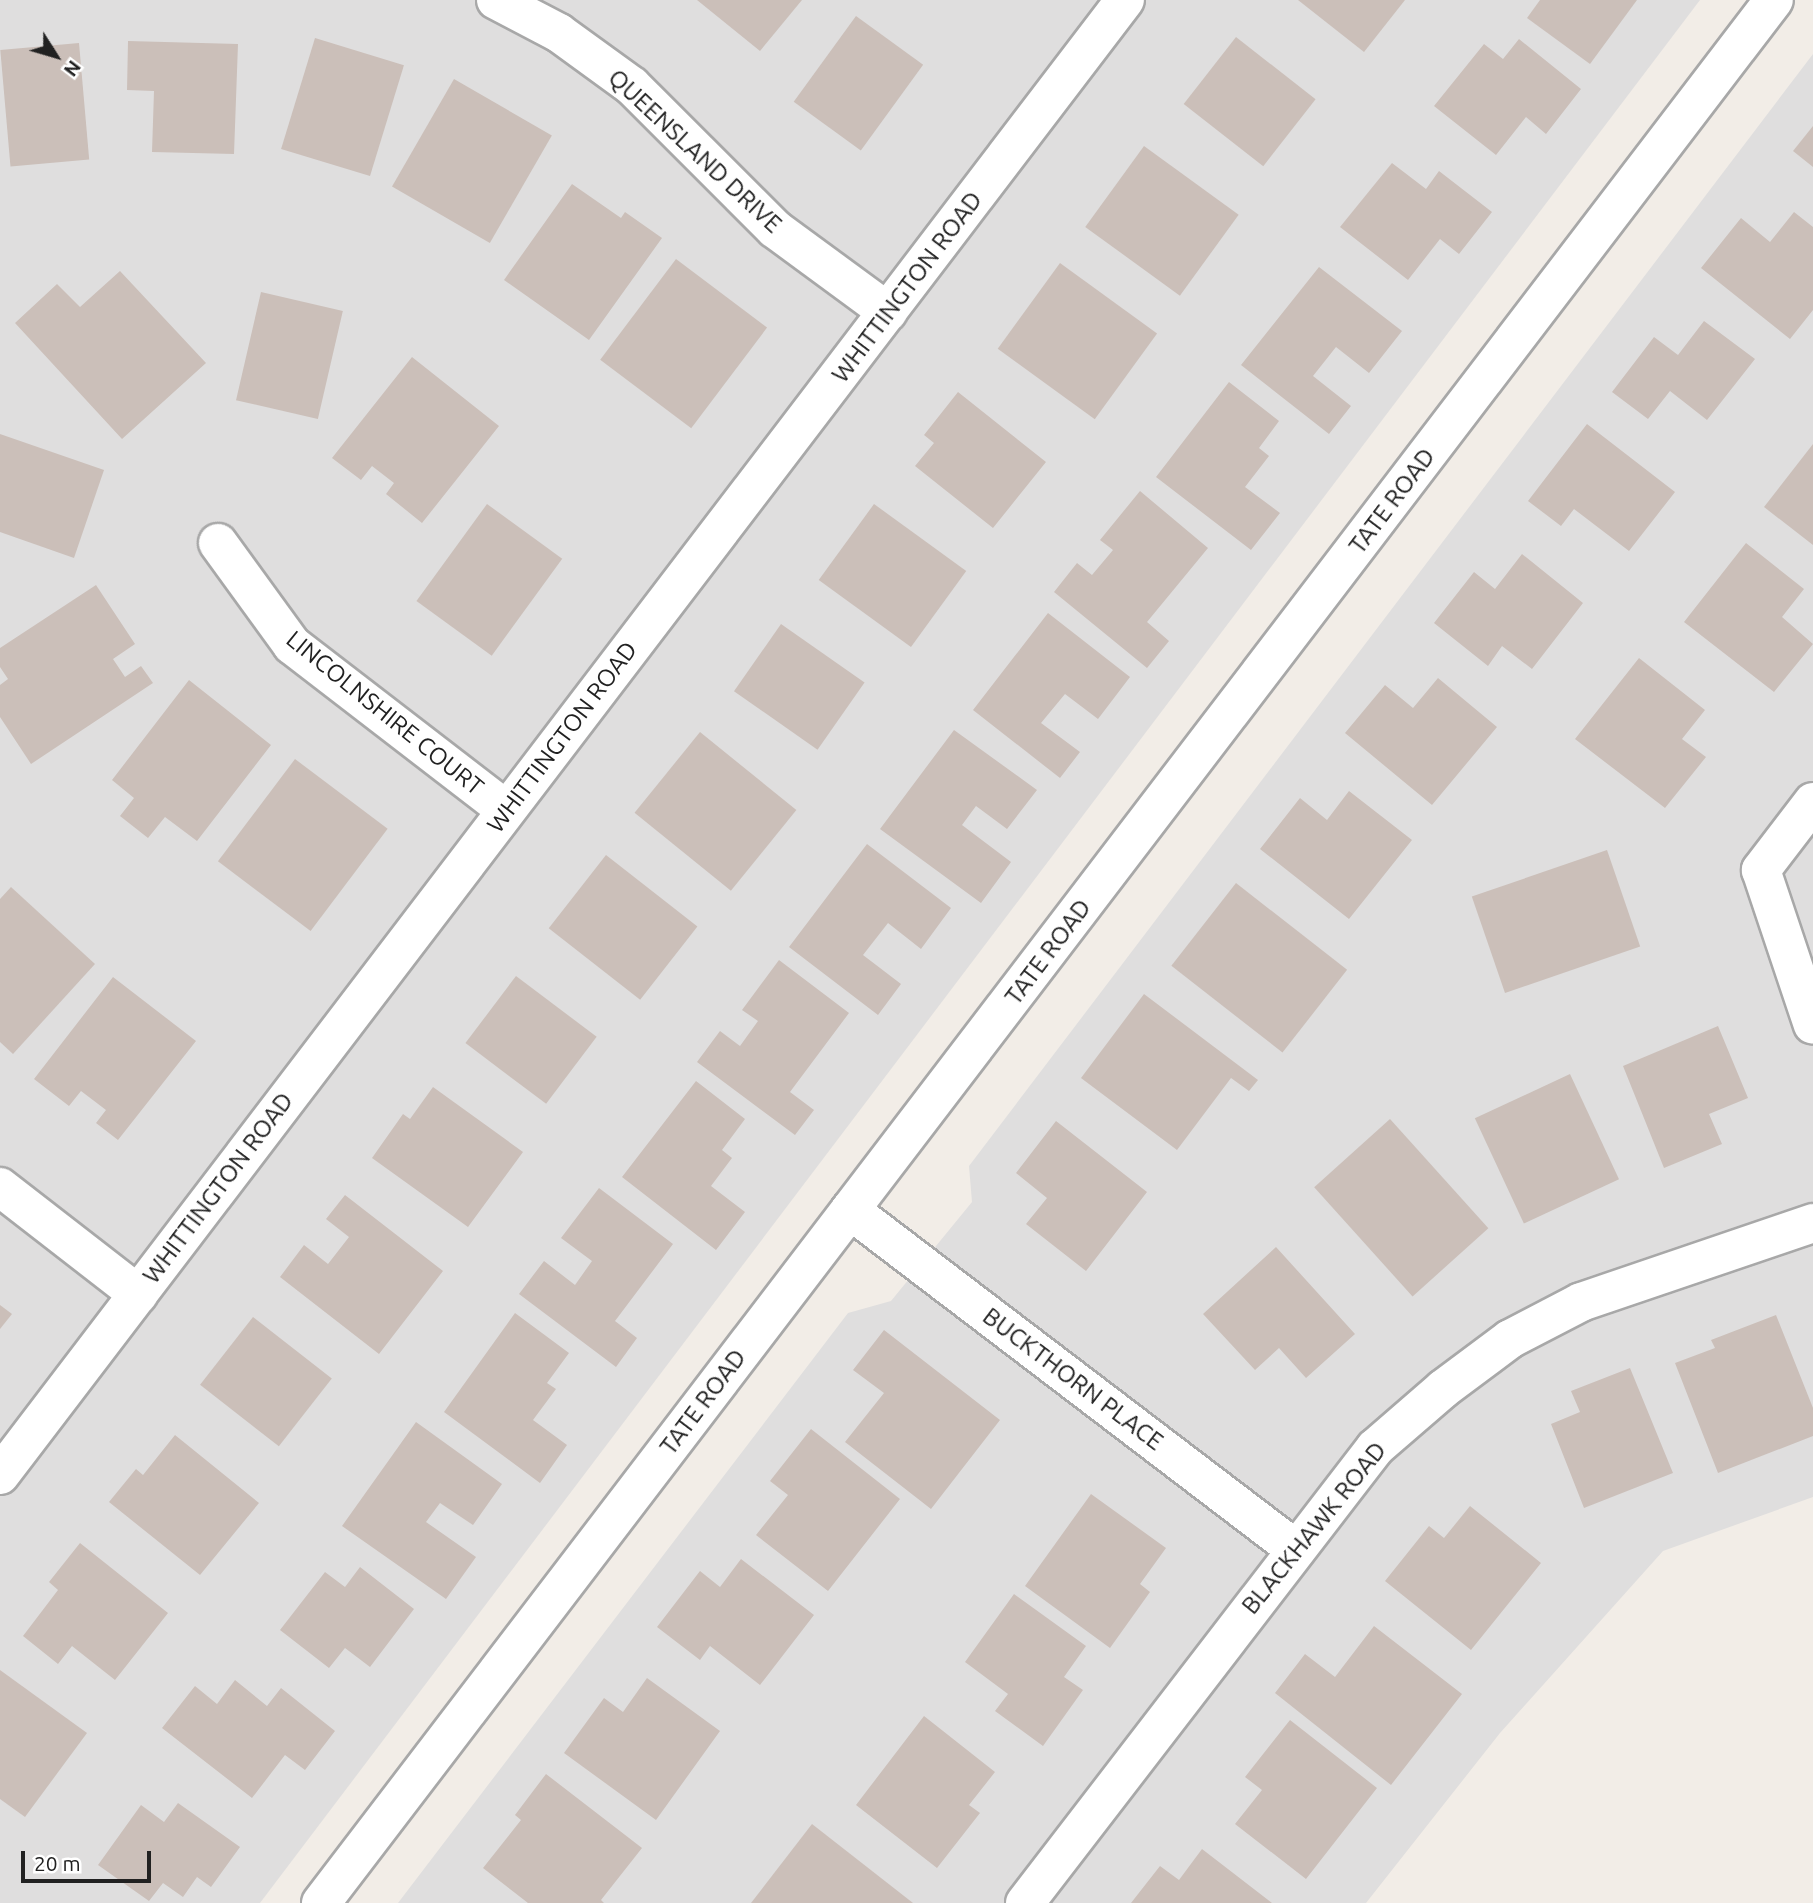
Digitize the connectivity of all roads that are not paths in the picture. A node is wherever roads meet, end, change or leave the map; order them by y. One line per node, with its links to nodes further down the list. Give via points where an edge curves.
1 (496, 0): 4 (street, QUEENSLAND DRIVE, via 559,33 632,86 775,229)
2 (1125, 0): 4 (street, WHITTINGTON ROAD)
3 (1774, 0): 10 (street, TATE ROAD)
4 (888, 312): 7 (street, WHITTINGTON ROAD)
5 (218, 543): 7 (street, LINCOLNSHIRE COURT, via 292,645)
6 (1813, 802): 8 (street, via 1761,870)
7 (506, 810): 12 (street, WHITTINGTON ROAD)
8 (1813, 1025)
9 (0, 1187): 12 (street)
10 (850, 1210): 14 (street, BUCKTHORN PLACE); 15 (street, TATE ROAD)
11 (1813, 1223): 14 (street, BLACKHAWK ROAD, via 1581,1302 1510,1339 1374,1448)
12 (138, 1294): 13 (street, WHITTINGTON ROAD)
13 (0, 1475)
14 (1295, 1549): 16 (street, BLACKHAWK ROAD)
15 (321, 1903)
16 (1026, 1903)

